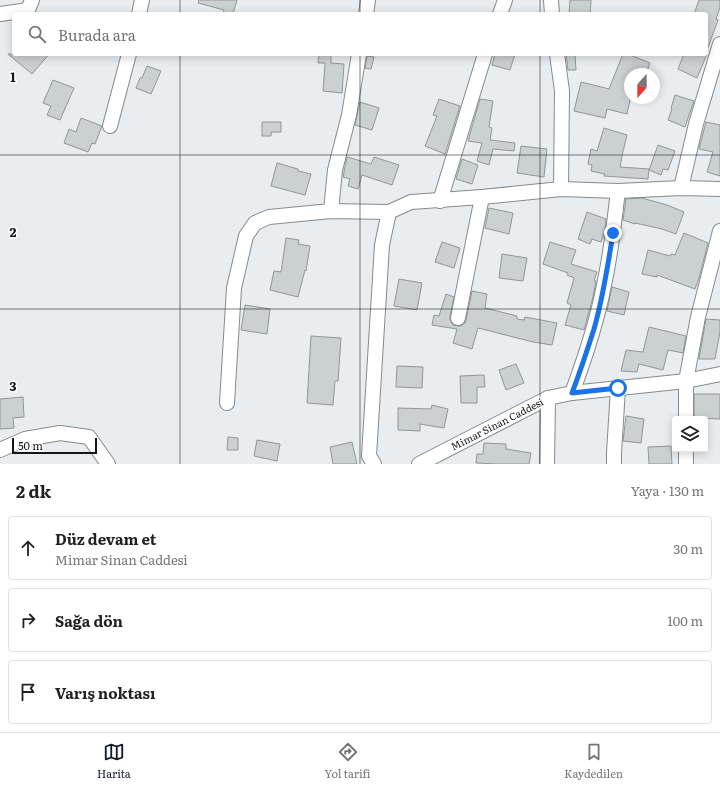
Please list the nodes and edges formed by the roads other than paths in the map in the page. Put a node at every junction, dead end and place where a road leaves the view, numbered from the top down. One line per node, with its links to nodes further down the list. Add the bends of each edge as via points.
1 (32, 0): 7 (street, via 28,10)
2 (142, 0): 8 (street)
3 (368, 0): 9 (street)
4 (505, 0): 10 (street)
5 (551, 0): 11 (street)
6 (12, 12): 12 (street)
7 (14, 12)
8 (139, 12)
9 (366, 12)
10 (501, 12)
11 (552, 12)
12 (0, 14)
13 (720, 44): 19 (street, via 696,124)
14 (128, 56): 18 (street)
15 (359, 56): 25 (street, via 349,115 335,170)
16 (484, 56): 24 (street)
17 (557, 56): 20 (street, via 562,91)
18 (110, 126)
19 (681, 188): 21 (street); 22 (street)
20 (561, 189): 22 (street); 23 (street)
21 (720, 189)
22 (618, 191): 32 (street, via 604,285 594,328)
23 (482, 197): 24 (street); 28 (street)
24 (440, 201): 26 (street, via 411,202)
25 (331, 211): 26 (street); 34 (street, via 269,217 255,223 246,236 234,288)
26 (389, 212): 39 (street, via 381,261 370,456)
27 (720, 231): 30 (street, via 698,317)
28 (458, 318)
29 (720, 374): 30 (street, Mimar Sinan Caddesi)
30 (686, 382): 31 (street, Mimar Sinan Caddesi); 35 (street)
31 (618, 388): 32 (street, Mimar Sinan Caddesi); 42 (street)
32 (572, 393): 33 (street, Mimar Sinan Caddesi)
33 (548, 398): 40 (street, Mimar Sinan Caddesi); 41 (street)
34 (227, 403)
35 (686, 416)
36 (0, 450): 38 (street, via 24,439 60,433 89,437)
37 (686, 452): 43 (street)
38 (108, 464)
39 (374, 464)
40 (419, 464)
41 (547, 464)
42 (614, 464)
43 (686, 464)

